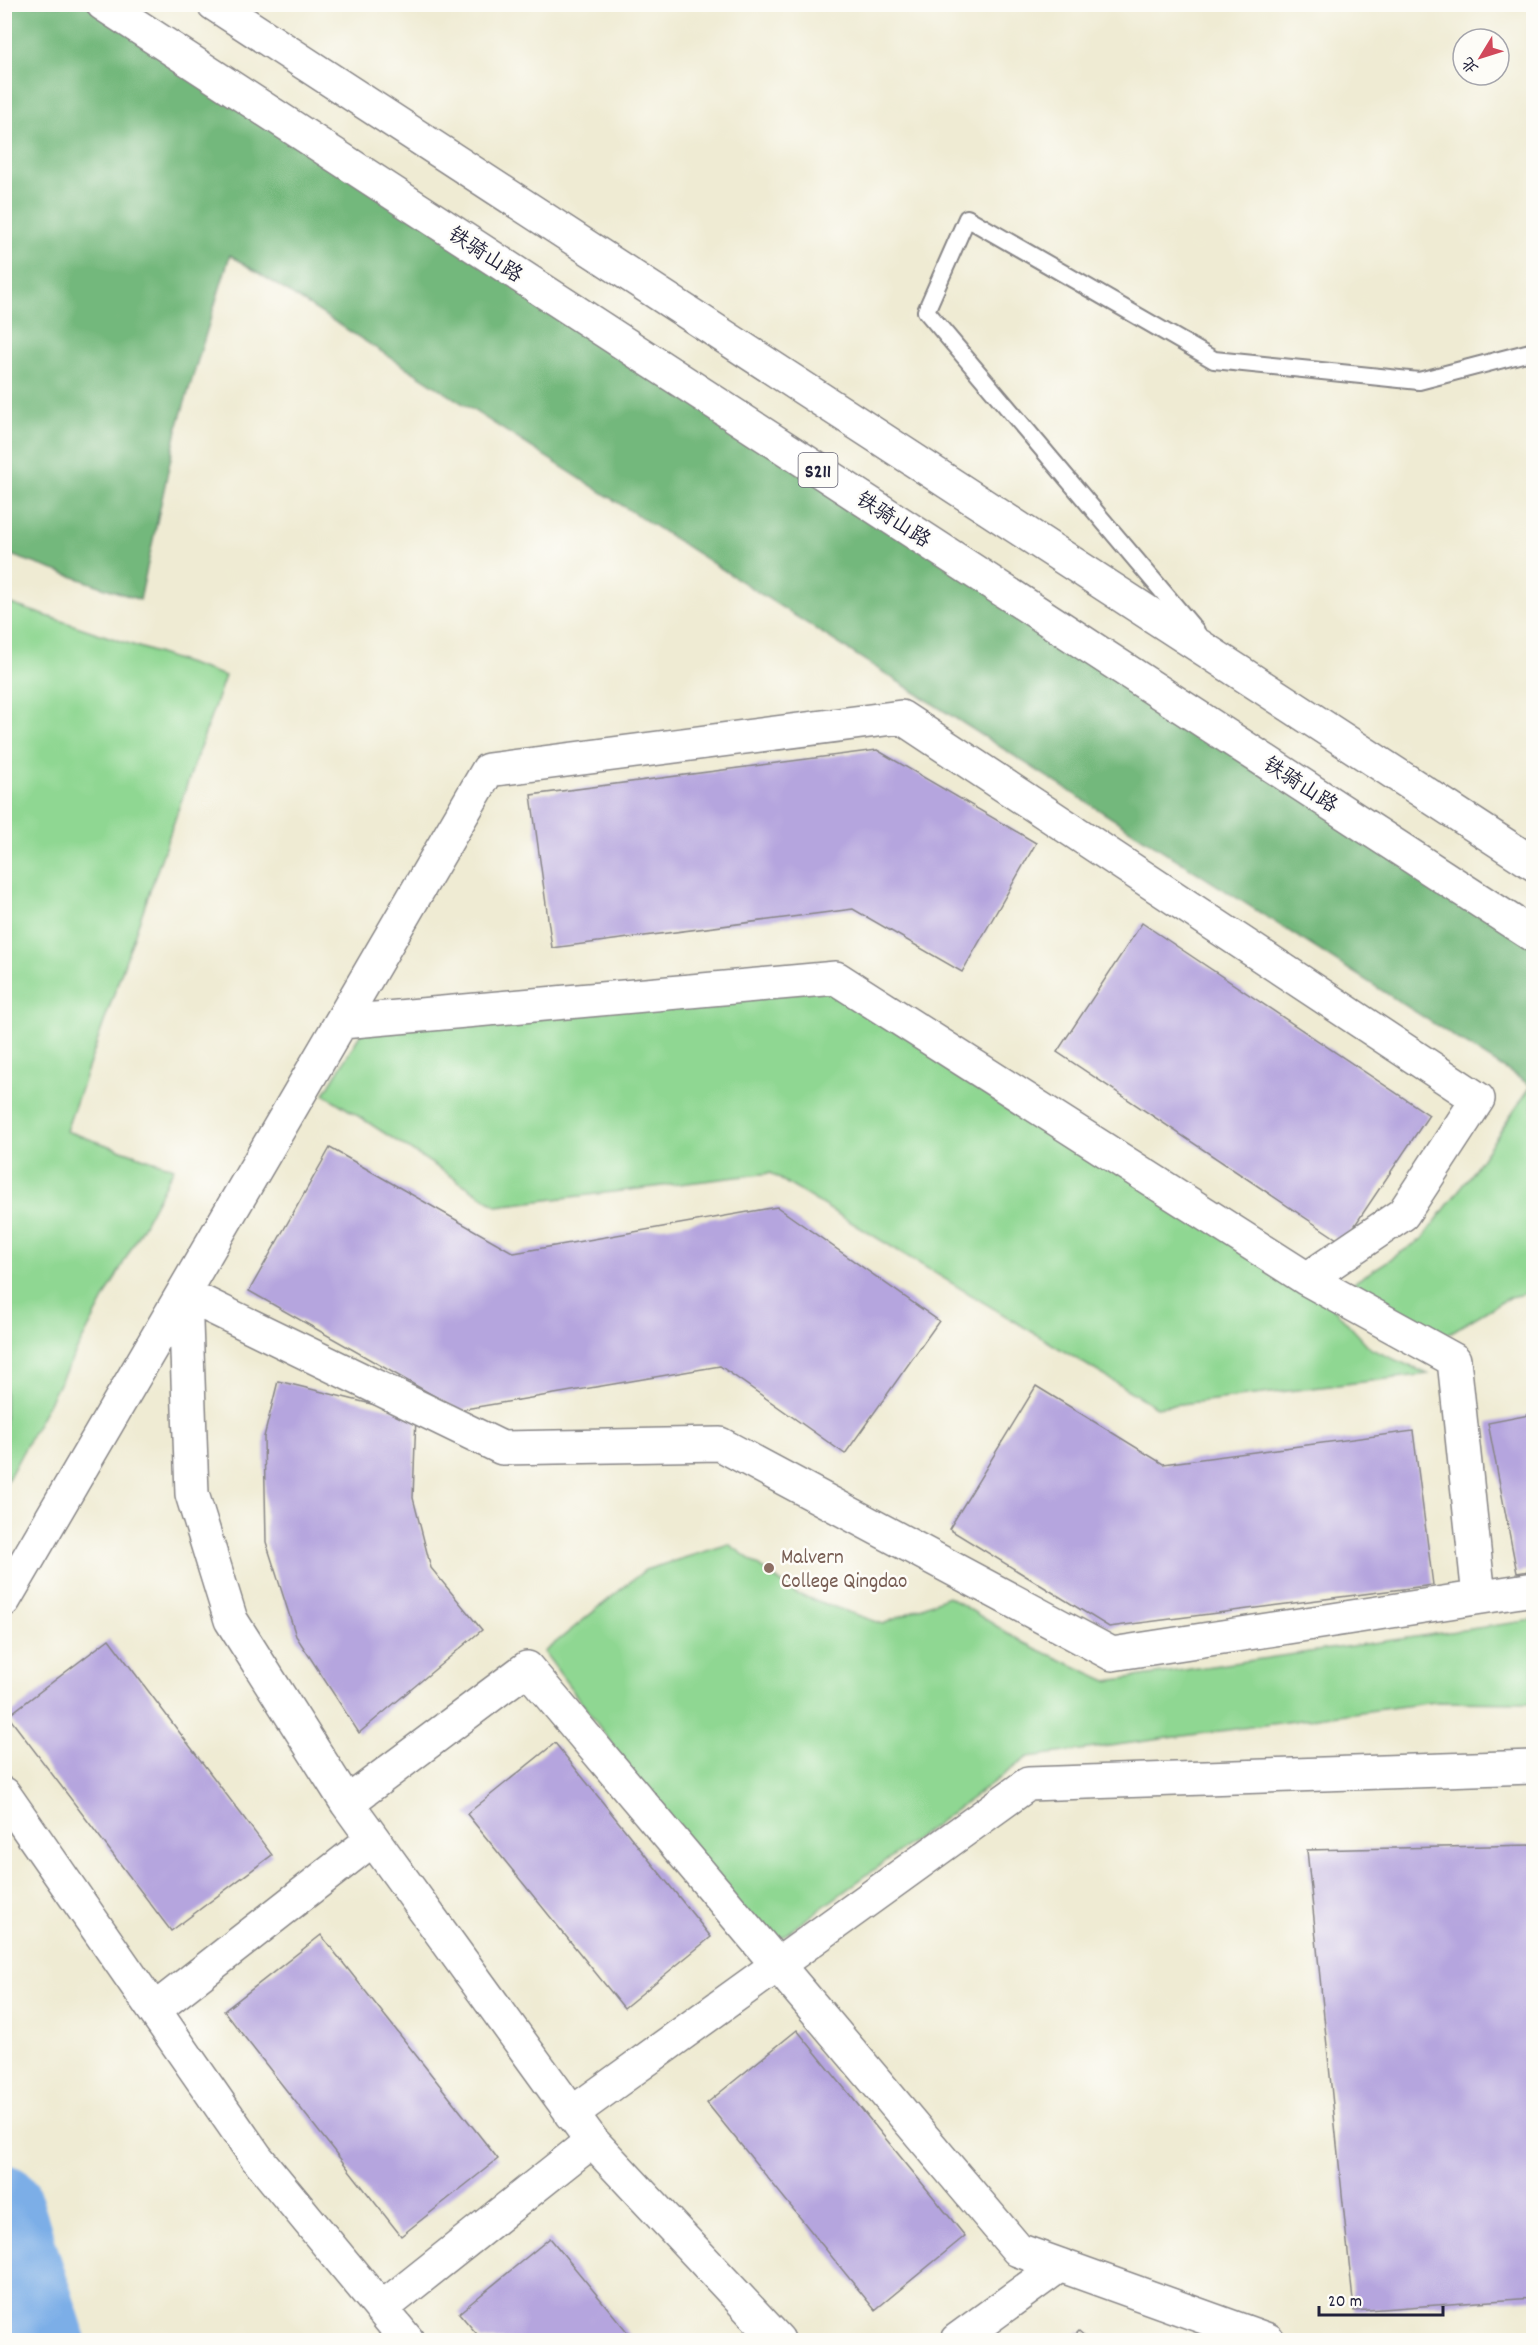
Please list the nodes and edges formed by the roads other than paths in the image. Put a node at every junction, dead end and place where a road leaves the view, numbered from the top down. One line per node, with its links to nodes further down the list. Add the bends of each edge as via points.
1 (103, 4): 6 (street, 铁骑山路 / S211)
2 (214, 4): 4 (street)
3 (1533, 351): 4 (lane, via 1419,381 1214,360 967,218 926,311)
4 (1220, 660): 5 (street)
5 (1533, 864)
6 (1533, 936)
7 (342, 1022): 8 (street, via 836,978); 8 (street, via 488,770 901,717 1478,1099 1402,1214); 9 (street)
8 (1307, 1279): 11 (street, via 1454,1360)
9 (185, 1294): 11 (street, via 502,1449 720,1444 1112,1654); 12 (street); 15 (street, via 192,1494 231,1620)
10 (1533, 1589): 11 (street)
11 (1479, 1597)
12 (4, 1600)
13 (1533, 1767): 17 (street, via 1028,1784)
14 (4, 1794): 18 (street)
15 (347, 1803): 16 (street); 17 (street, via 527,1668)
16 (373, 1839): 18 (street); 19 (street)
17 (778, 1965): 19 (street); 21 (street, via 1018,2250)
18 (154, 2010): 22 (street, via 256,2157)
19 (571, 2114): 20 (street)
20 (592, 2141): 22 (street); 24 (street)
21 (1059, 2265): 25 (street); 26 (street)
22 (381, 2309): 23 (street)
23 (407, 2340)
24 (778, 2340)
25 (957, 2340)
26 (1268, 2340)

